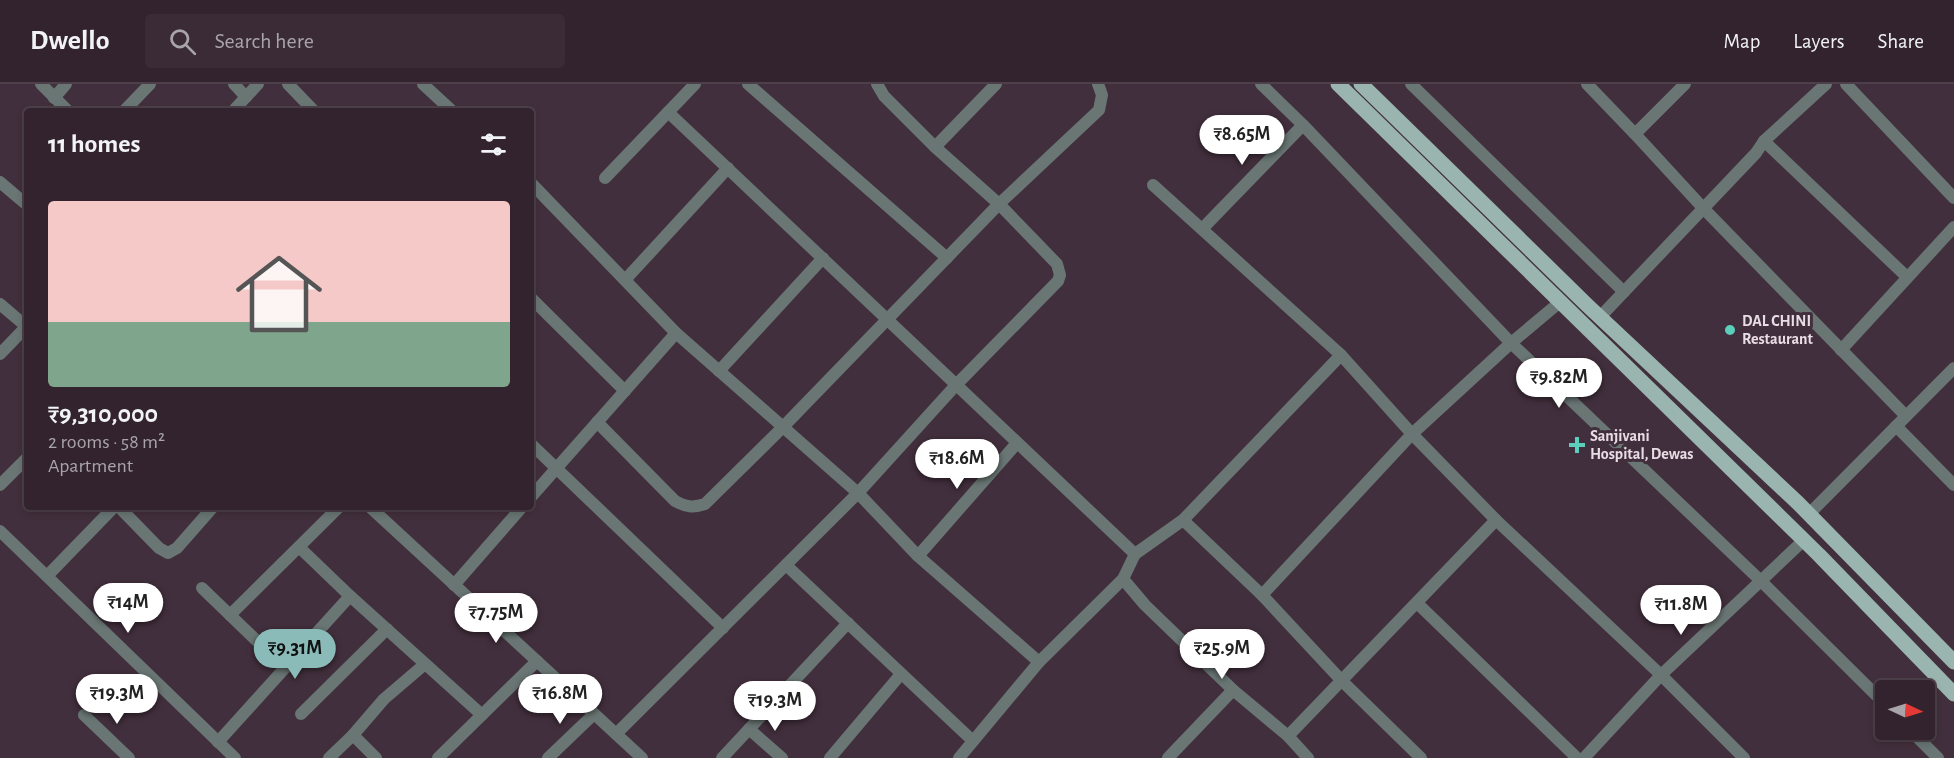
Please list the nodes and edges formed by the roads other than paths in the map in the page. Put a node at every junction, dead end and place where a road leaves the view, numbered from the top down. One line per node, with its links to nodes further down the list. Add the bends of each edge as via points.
1 (40, 84): 22 (street)
2 (66, 84): 22 (street)
3 (150, 84): 24 (street)
4 (234, 84): 21 (street)
5 (258, 84): 21 (street)
6 (288, 84): 26 (street)
7 (423, 84): 27 (street)
8 (695, 84): 28 (street)
9 (748, 84): 45 (street)
10 (877, 84): 32 (street)
11 (996, 84): 32 (street)
12 (1098, 84): 40 (street, via 1102,94 1099,110)
13 (1261, 84): 29 (street)
14 (1338, 84): 50 (main road)
15 (1361, 84): 52 (main road)
16 (1411, 84): 48 (street)
17 (1587, 84): 30 (street)
18 (1685, 84): 30 (street)
19 (1826, 84): 31 (street)
20 (1846, 84): 38 (street)
21 (246, 97): 25 (street)
22 (54, 98): 23 (street)
23 (65, 108)
24 (127, 108)
25 (236, 108)
26 (311, 108)
27 (449, 108)
28 (668, 112): 33 (street); 34 (street)
29 (1303, 125): 43 (street); 57 (street)
30 (1635, 134): 41 (street)
31 (1764, 141): 41 (street); 46 (street)
32 (934, 147): 40 (street)
33 (728, 168): 44 (street); 47 (street)
34 (605, 178)
35 (0, 182): 39 (street)
36 (1153, 185): 43 (street)
37 (534, 186): 47 (street)
38 (1954, 198)
39 (24, 202)
40 (999, 204): 45 (street); 63 (street, via 1057,264 1060,275)
41 (1704, 209): 48 (street); 58 (street)
42 (1954, 227): 46 (street)
43 (1202, 229): 60 (street)
44 (823, 258): 53 (street); 62 (street)
45 (947, 258): 53 (street)
46 (1907, 277): 58 (street)
47 (625, 280): 56 (street)
48 (1624, 292): 52 (street)
49 (534, 301): 64 (street)
50 (1560, 302): 57 (street); 88 (main road)
51 (0, 304): 54 (street)
52 (1600, 317): 84 (main road)
53 (887, 319): 63 (street); 68 (street)
54 (24, 324)
55 (24, 329): 59 (street)
56 (676, 333): 62 (street); 64 (street)
57 (1511, 343): 69 (street); 95 (street)
58 (1841, 350): 65 (street)
59 (0, 354)
60 (1341, 355): 69 (street); 85 (street)
61 (1954, 368): 65 (street)
62 (719, 371): 68 (street)
63 (956, 385): 70 (street); 76 (street)
64 (625, 391): 66 (street)
65 (1906, 416): 67 (street)
66 (597, 422): 68 (street, via 675,501 696,507 705,504); 73 (street)
67 (1896, 426): 75 (street); 84 (street)
68 (783, 427): 76 (street)
69 (1412, 434): 86 (street); 98 (street)
70 (1017, 443): 90 (street); 91 (street)
71 (534, 447): 73 (street)
72 (24, 461): 74 (street)
73 (556, 468): 77 (street); 103 (street)
74 (0, 485)
75 (1954, 485)
76 (858, 493): 91 (street); 92 (street)
77 (534, 494)
78 (111, 510): 93 (street)
79 (122, 510): 80 (street, via 168,553)
80 (210, 510)
81 (336, 510): 89 (street)
82 (373, 510): 96 (street)
83 (519, 510): 96 (street)
84 (1809, 514): 107 (main road)
85 (1183, 520): 90 (street); 98 (street)
86 (1496, 520): 100 (street); 111 (street)
87 (0, 531): 93 (street)
88 (1804, 540): 95 (street); 115 (main road)
89 (299, 547): 99 (street); 101 (street)
90 (1135, 554): 94 (street)
91 (918, 556): 106 (street)
92 (786, 565): 102 (street); 103 (street)
93 (47, 576): 126 (street)
94 (1123, 579): 106 (street); 113 (street)
95 (1761, 581): 111 (street); 114 (street)
96 (454, 585): 105 (street)
97 (202, 588): 101 (street)
98 (1262, 595): 112 (street)
99 (350, 596): 104 (street); 109 (street)
100 (1417, 603): 112 (street); 141 (street)
101 (230, 615): 109 (street)
102 (848, 623): 110 (street); 120 (street)
103 (723, 628): 121 (street)
104 (387, 629): 108 (street); 116 (street)
105 (537, 661): 117 (street); 119 (street)
106 (1039, 662): 125 (street)
107 (1954, 662)
108 (425, 664): 119 (street); 122 (street, via 384,699)
109 (285, 668): 126 (street)
110 (901, 674): 125 (street); 136 (street)
111 (1661, 675): 142 (street); 143 (street)
112 (1342, 681): 123 (street); 140 (street)
113 (1233, 690): 123 (street); 138 (street)
114 (1875, 694)
115 (1954, 694)
116 (301, 714)
117 (594, 714): 121 (street); 132 (street)
118 (84, 715): 127 (street)
119 (482, 715): 131 (street)
120 (749, 729): 134 (street); 135 (street)
121 (616, 734): 133 (street)
122 (353, 735): 129 (street); 130 (street)
123 (1288, 736): 139 (street)
124 (1920, 740): 144 (street)
125 (973, 741): 137 (street)
126 (218, 742): 128 (street)
127 (129, 758)
128 (235, 758)
129 (329, 758)
130 (376, 758)
131 (438, 758)
132 (548, 758)
133 (642, 758)
134 (722, 758)
135 (782, 758)
136 (830, 758)
137 (959, 758)
138 (1168, 758)
139 (1308, 758)
140 (1421, 758)
141 (1577, 758)
142 (1584, 758)
143 (1744, 758)
144 (1938, 758)

